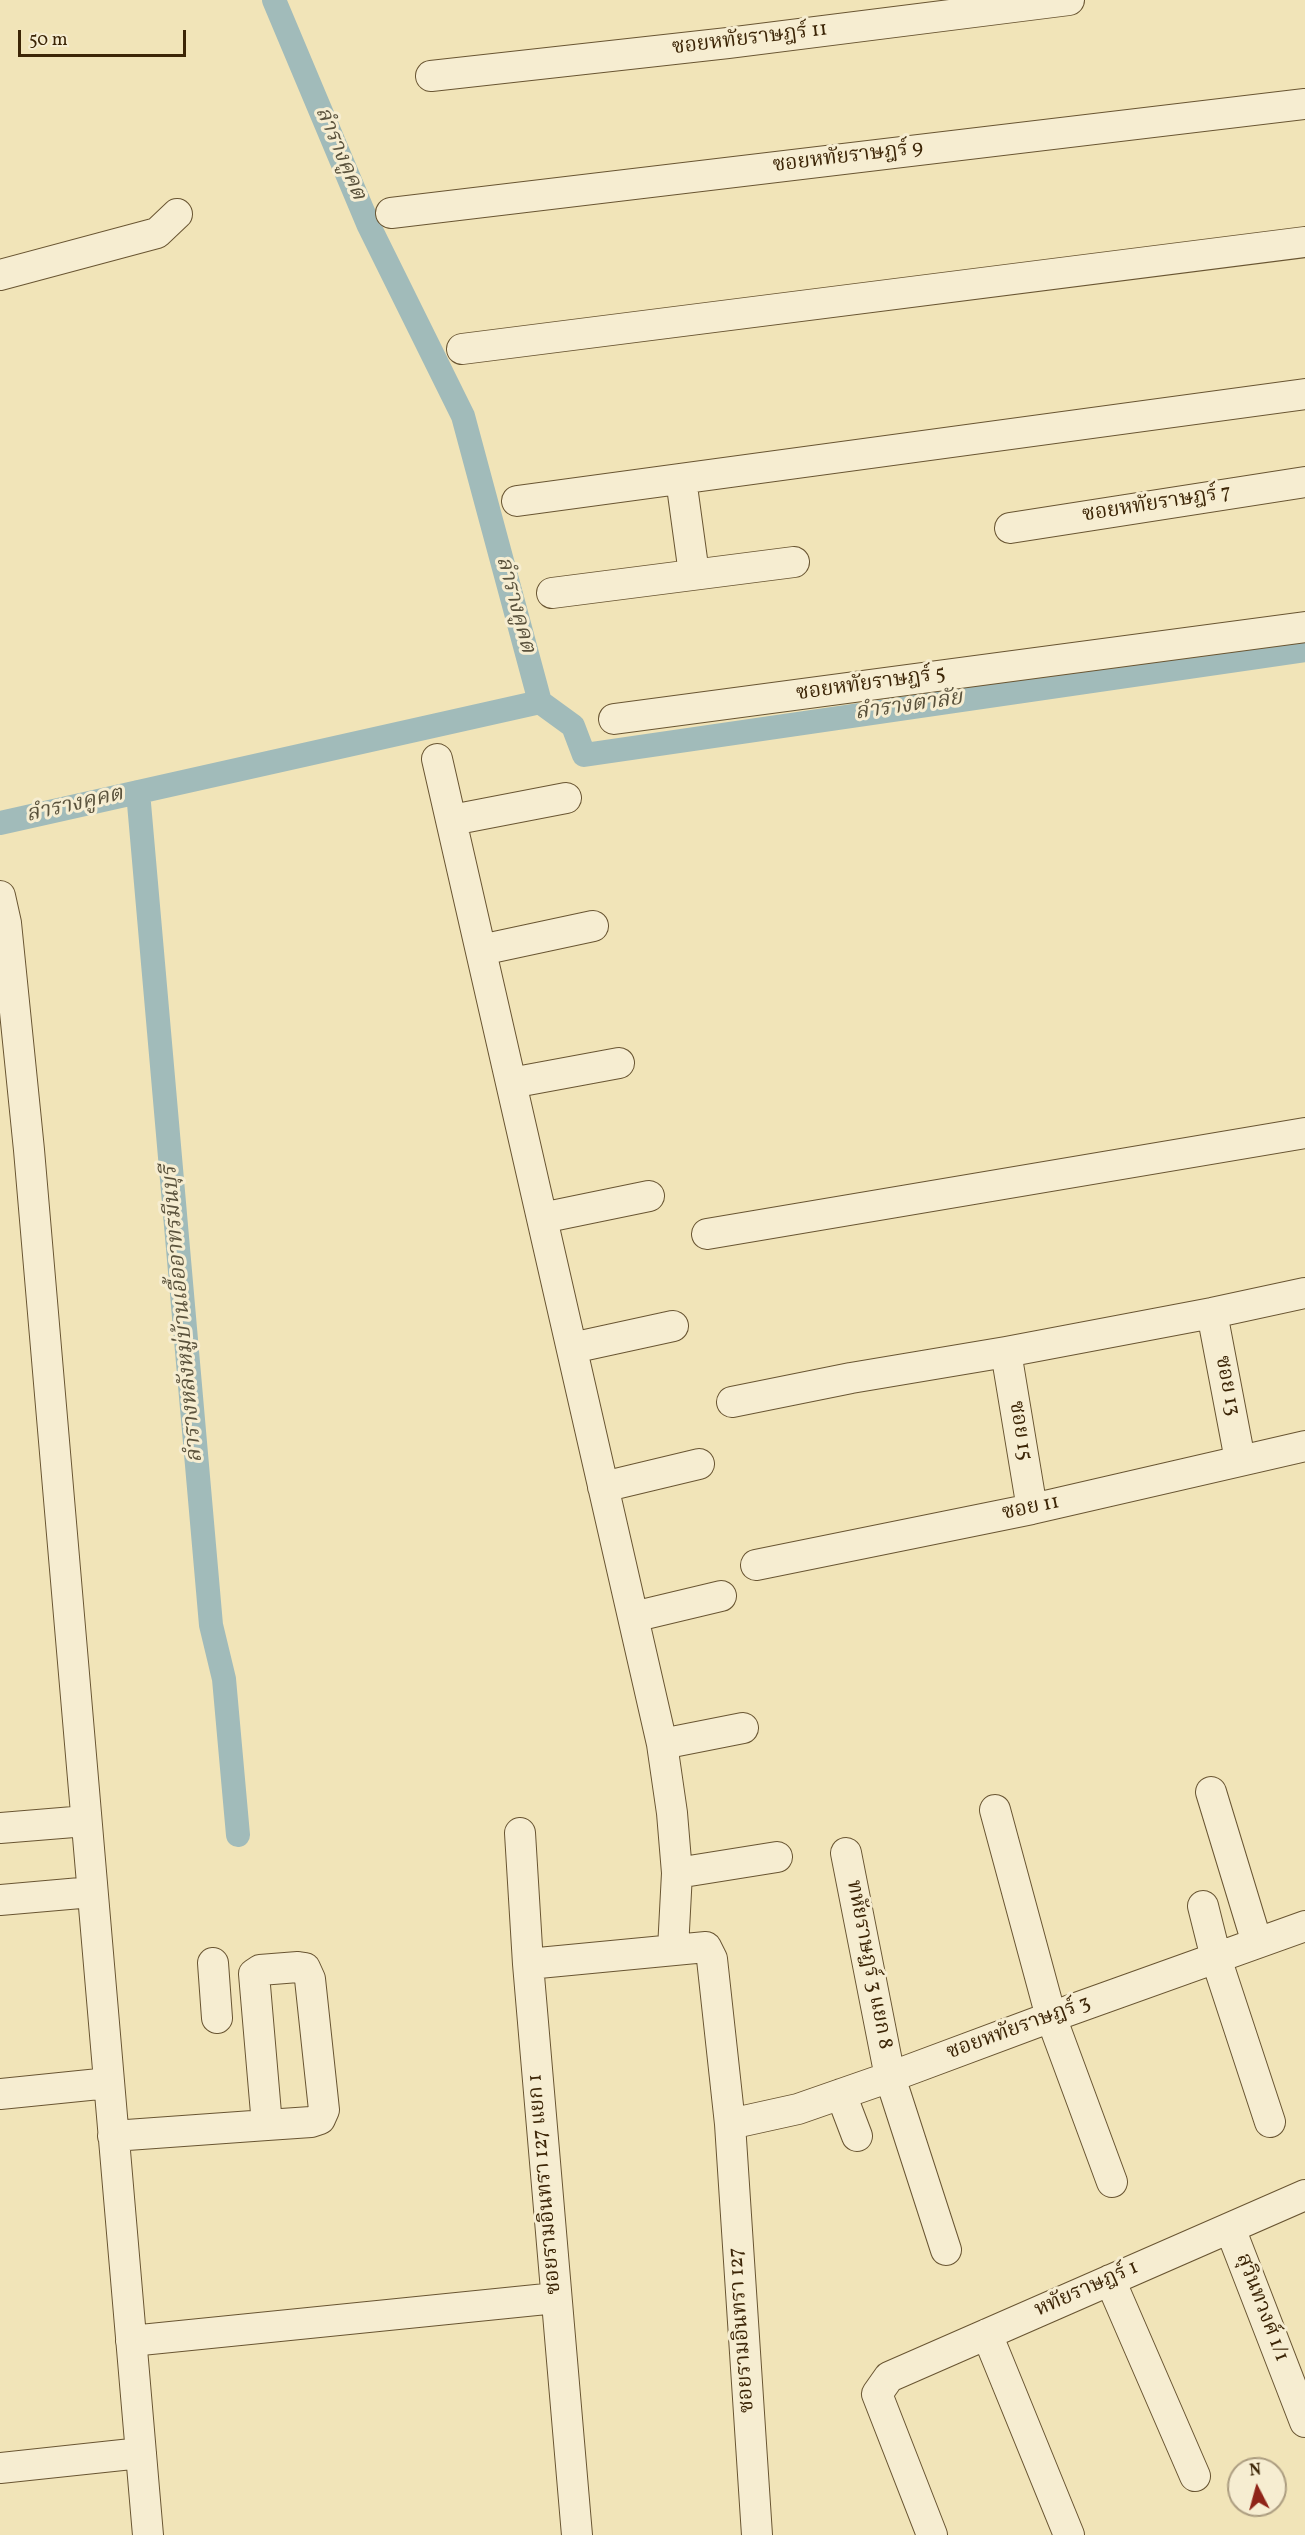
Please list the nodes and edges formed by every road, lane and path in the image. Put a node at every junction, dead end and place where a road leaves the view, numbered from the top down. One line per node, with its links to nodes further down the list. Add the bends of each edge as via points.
1 (1069, 0): 2 (street, ซอยหทัยราษฎร์ 11)
2 (431, 76)
3 (1305, 104): 4 (street, ซอยหทัยราษฎร์ 9)
4 (391, 213)
5 (177, 214): 7 (street, via 157,233)
6 (1305, 242): 8 (street)
7 (0, 275)
8 (462, 349)
9 (1305, 394): 10 (street)
10 (681, 479): 12 (street); 15 (street)
11 (1305, 482): 13 (street, ซอยหทัยราษฎร์ 7)
12 (517, 501)
13 (1010, 528)
14 (794, 562): 15 (street)
15 (694, 574): 16 (street)
16 (552, 593)
17 (1305, 627): 18 (street, ซอยหทัยราษฎร์ 5)
18 (615, 719)
19 (437, 759): 21 (street)
20 (566, 798): 21 (street)
21 (452, 820): 24 (street)
22 (0, 896): 49 (street, via 29,1150)
23 (593, 926): 24 (street)
24 (481, 950): 26 (street)
25 (620, 1063): 26 (street)
26 (511, 1083): 29 (street)
27 (1305, 1133): 30 (street)
28 (649, 1196): 29 (street)
29 (542, 1218): 34 (street)
30 (707, 1234)
31 (1305, 1293): 32 (street)
32 (1212, 1313): 35 (street); 38 (street, ซอย 13)
33 (673, 1326): 34 (street)
34 (572, 1348): 40 (street)
35 (1006, 1353): 36 (street); 41 (street, ซอย 15)
36 (732, 1402)
37 (1305, 1446): 38 (street, ซอย 11)
38 (1240, 1460): 41 (street, ซอย 11)
39 (699, 1464): 40 (street)
40 (603, 1487): 44 (street)
41 (1032, 1509): 42 (street, ซอย 11)
42 (756, 1565)
43 (721, 1596): 44 (street)
44 (633, 1617): 46 (street)
45 (743, 1728): 46 (street)
46 (662, 1744): 54 (street)
47 (1211, 1792): 59 (street)
48 (996, 1810): 64 (street)
49 (86, 1821): 50 (street); 55 (street)
50 (0, 1828)
51 (520, 1833): 62 (street, ซอยรามอินทรา 127 แยก 1)
52 (846, 1853): 66 (street, ทหัยราษฎร์ 3 แยก 8)
53 (777, 1857): 54 (street)
54 (677, 1873): 60 (street)
55 (92, 1892): 56 (street); 67 (street)
56 (0, 1900)
57 (1203, 1906): 61 (street)
58 (1305, 1926): 59 (street, ซอยหทัยราษฎร์ 3)
59 (1257, 1943): 61 (street, ซอยหทัยราษฎร์ 3)
60 (673, 1949): 62 (street); 71 (street, ซอยรามอินทรา 127, via 706,1947 712,1959)
61 (1216, 1958): 64 (street, ซอยหทัยราษฎร์ 3); 70 (street)
62 (528, 1964): 80 (street, ซอยรามอินทรา 127 แยก 1)
63 (253, 1980): 65 (street, via 214,1973); 72 (street); 72 (street, via 260,1970 298,1967 308,1972 324,2110 320,2120)
64 (1051, 2017): 66 (street, ซอยหทัยราษฎร์ 3); 75 (street)
65 (217, 2018)
66 (890, 2078): 69 (street, ซอยหทัยราษฎร์ 3); 78 (street, ทหัยราษฎร์ 3 แยก 8)
67 (109, 2083): 68 (street); 73 (street)
68 (0, 2094)
69 (841, 2094): 71 (street, ซอยหทัยราษฎร์ 3, via 798,2109); 74 (street)
70 (1270, 2122)
71 (730, 2124): 89 (street, ซอยรามอินทรา 127)
72 (267, 2125): 73 (street)
73 (113, 2136): 82 (street)
74 (857, 2136)
75 (1112, 2182)
76 (1305, 2194): 77 (street, หทัยราษฎร์ 1)
77 (1230, 2228): 79 (street, หทัยราษฎร์ 1); 83 (street, สุวินทวงศ์ 1/1)
78 (946, 2250)
79 (1110, 2280): 81 (street, หทัยราษฎร์ 1); 86 (street)
80 (556, 2298): 82 (street); 88 (street, ซอยรามอินทรา 127 แยก 1)
81 (987, 2334): 90 (street, หทัยราษฎร์ 1, via 889,2377 877,2394); 91 (street)
82 (131, 2341): 84 (street)
83 (1305, 2422)
84 (141, 2454): 85 (street); 87 (street)
85 (0, 2468)
86 (1195, 2476)
87 (148, 2535)
88 (577, 2535)
89 (757, 2535)
90 (932, 2535)
91 (1069, 2535)

